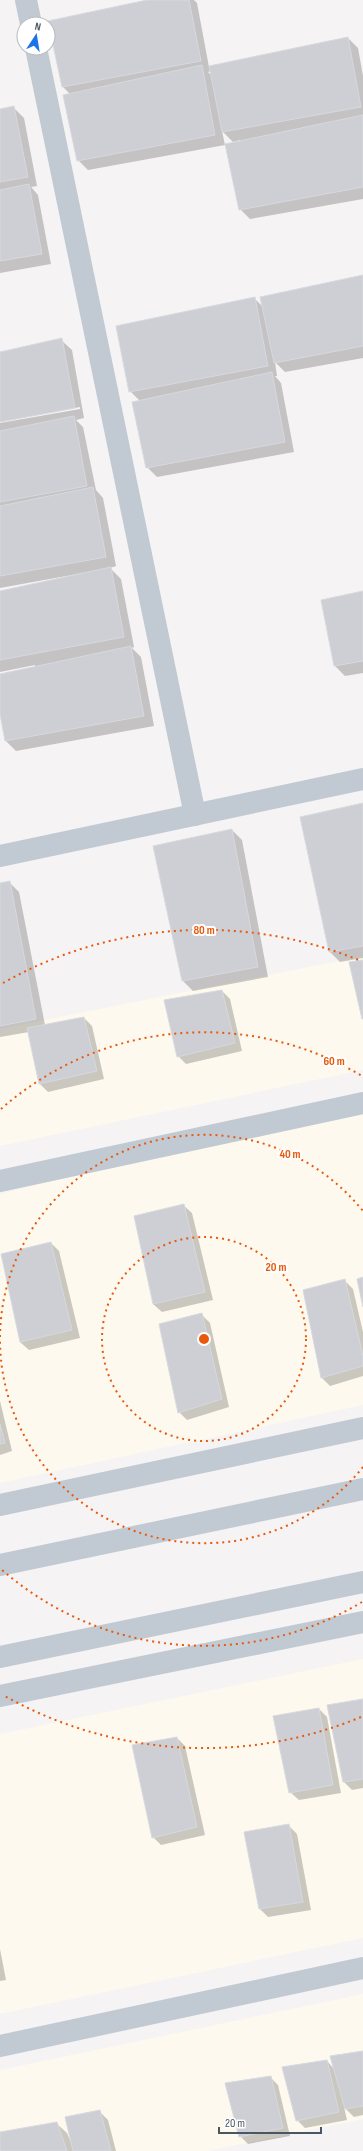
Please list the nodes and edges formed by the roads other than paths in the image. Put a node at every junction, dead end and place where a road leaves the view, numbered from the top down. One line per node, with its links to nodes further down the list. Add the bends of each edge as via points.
1 (26, 0): 2 (street)
2 (29, 16)
3 (38, 56): 5 (street)
4 (363, 779): 5 (street)
5 (195, 815): 6 (street)
6 (0, 856)
7 (363, 1102): 8 (street)
8 (0, 1181)
9 (363, 1428): 11 (street)
10 (363, 1489): 12 (street)
11 (0, 1505)
12 (0, 1564)
13 (363, 1582): 15 (street)
14 (363, 1622): 16 (street)
15 (0, 1658)
16 (0, 1696)
17 (363, 1968): 18 (street)
18 (0, 2046)

